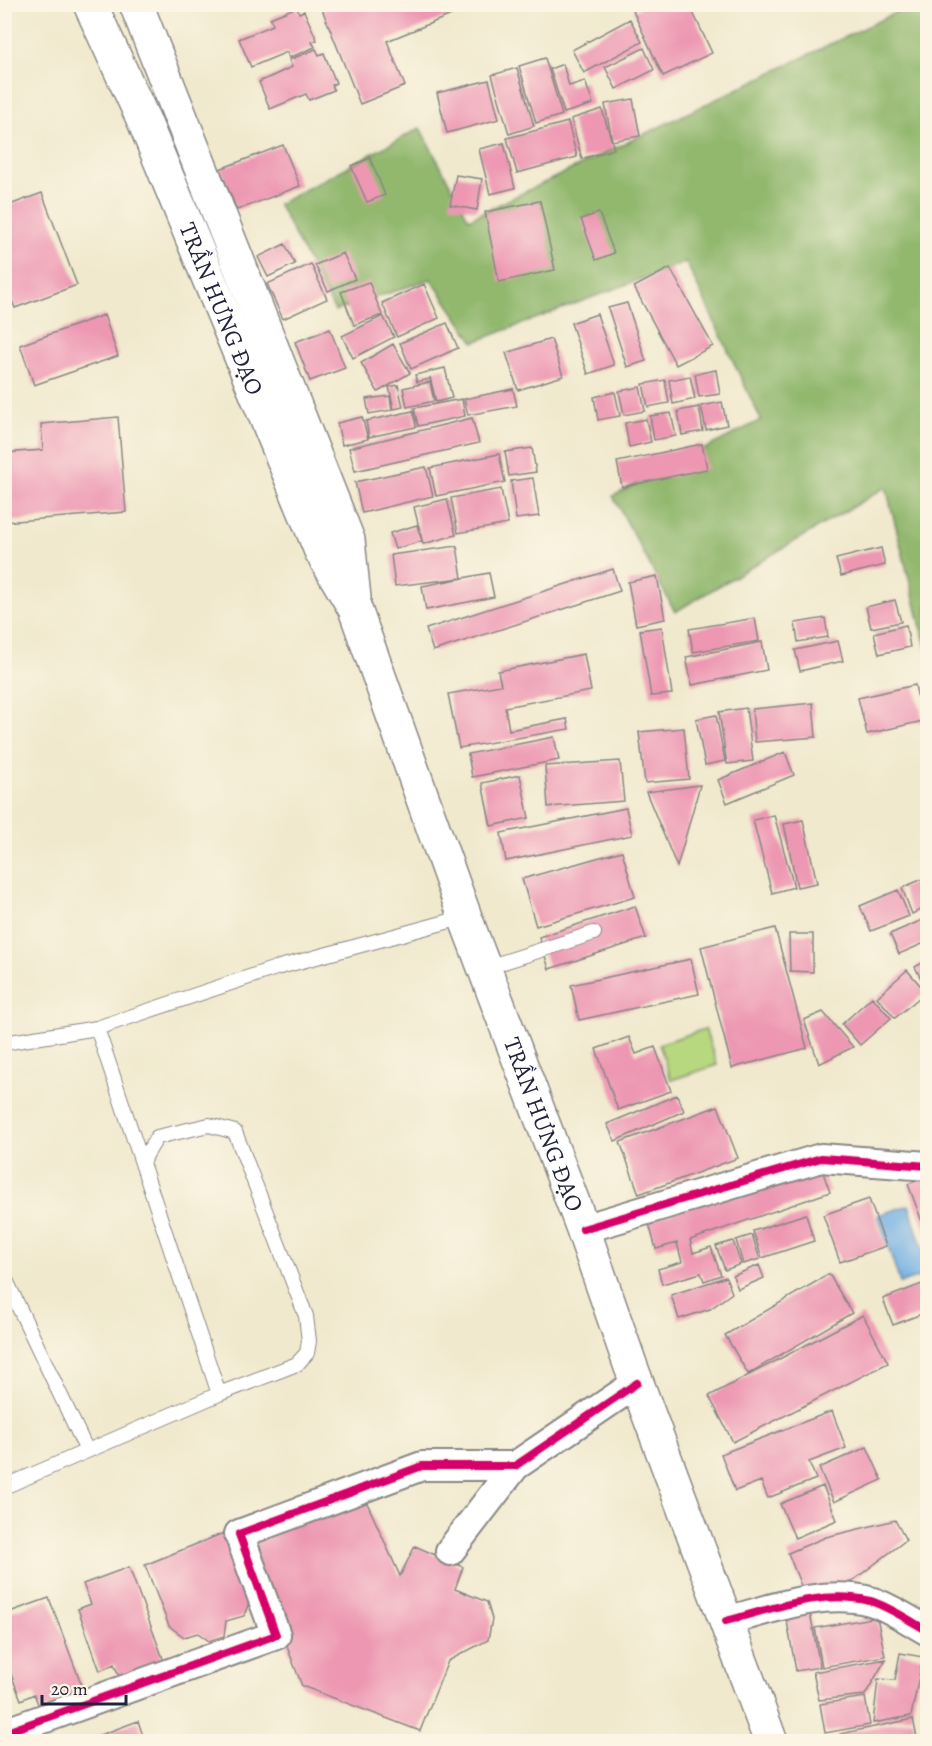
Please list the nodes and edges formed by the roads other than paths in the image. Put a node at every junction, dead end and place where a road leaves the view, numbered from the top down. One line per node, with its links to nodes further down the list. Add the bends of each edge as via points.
1 (90, 4): 4 (main road, TRẦN HƯNG ĐẠO)
2 (136, 4): 3 (main road, TRẦN HƯNG ĐẠO)
3 (178, 108): 4 (main road); 5 (main road, TRẦN HƯNG ĐẠO, via 348,540)
4 (144, 121): 5 (main road, TRẦN HƯNG ĐẠO, via 321,551)
5 (356, 609): 6 (main road, TRẦN HƯNG ĐẠO)
6 (465, 916): 8 (main road, TRẦN HƯNG ĐẠO); 9 (lane, via 276,968)
7 (594, 933): 8 (lane)
8 (485, 968): 13 (main road, TRẦN HƯNG ĐẠO)
9 (97, 1028): 10 (lane); 11 (lane)
10 (4, 1043)
11 (142, 1162): 16 (lane); 16 (lane, via 158,1137 208,1125 235,1132 306,1316 307,1353 297,1364)
12 (927, 1166): 13 (street, via 821,1158)
13 (583, 1229): 15 (main road, TRẦN HƯNG ĐẠO)
14 (4, 1276): 17 (lane)
15 (637, 1383): 18 (street); 21 (main road, TRẦN HƯNG ĐẠO)
16 (219, 1394): 17 (lane)
17 (87, 1451): 19 (lane)
18 (515, 1466): 20 (street); 23 (street, via 422,1466 239,1534 276,1635)
19 (4, 1487)
20 (450, 1551)
21 (726, 1621): 22 (street, via 793,1602 838,1597 871,1601); 24 (main road, TRẦN HƯNG ĐẠO)
22 (927, 1630)
23 (4, 1733)
24 (771, 1742)

